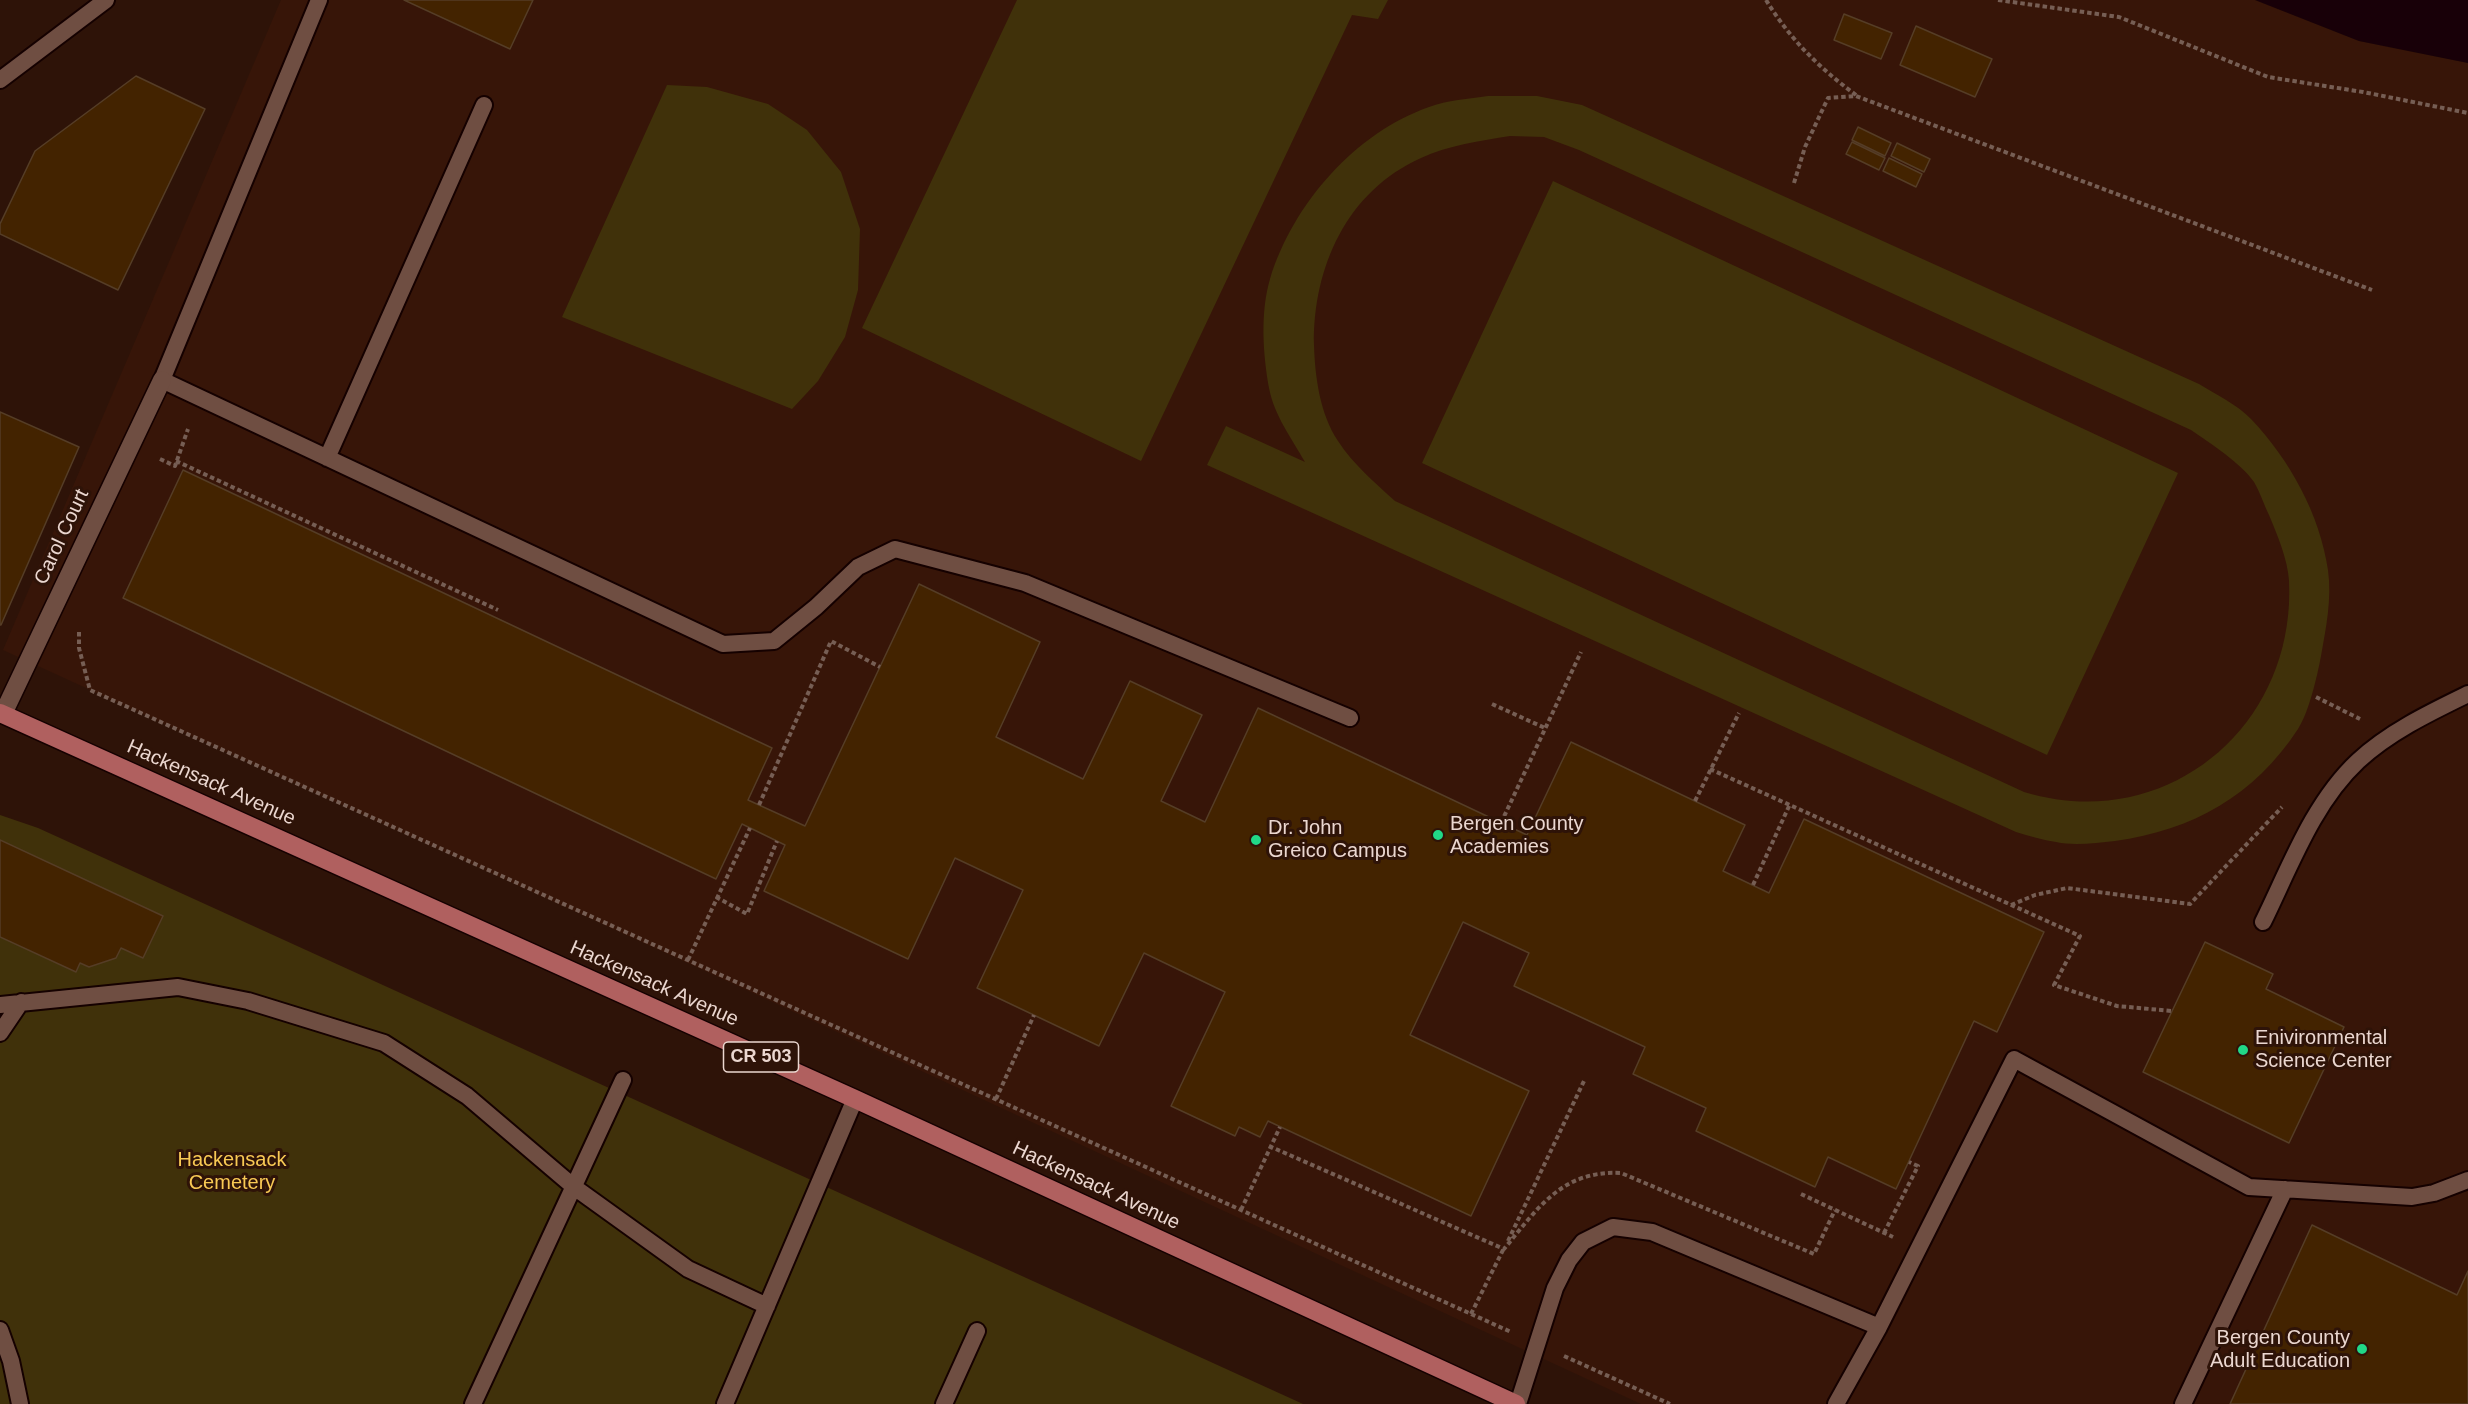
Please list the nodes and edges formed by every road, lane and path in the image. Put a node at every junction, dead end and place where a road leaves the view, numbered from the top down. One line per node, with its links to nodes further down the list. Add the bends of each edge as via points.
1 (106, 0): 5 (lane)
2 (319, 0): 11 (lane)
3 (1766, 0): 6 (path, via 1782,27 1823,71)
4 (1998, 0): 8 (path, via 2119,17 2268,77)
5 (0, 80)
6 (1856, 96): 9 (path, via 1828,98 1805,147); 10 (path)
7 (484, 105): 13 (lane)
8 (2468, 113)
9 (1794, 183)
10 (2372, 290)
11 (162, 380): 13 (lane); 24 (street, Carol Court)
12 (188, 429): 14 (path)
13 (327, 458): 25 (lane, via 723,644 774,641 858,567 895,549 1025,583)
14 (176, 461): 15 (path, via 175,466 158,458); 16 (path)
15 (153, 469)
16 (498, 610)
17 (79, 625): 40 (path, via 79,648 90,690)
18 (1581, 652): 27 (path)
19 (880, 667): 31 (path, via 831,641)
20 (2468, 694): 39 (lane, via 2399,731 2359,760 2329,794)
21 (2316, 697): 26 (path)
22 (1492, 704): 27 (path)
23 (1739, 712): 28 (path)
24 (2, 713): 48 (main road, Hackensack Avenue / CR 503)
25 (1350, 718)
26 (2368, 725)
27 (1545, 728): 33 (path)
28 (1710, 769): 29 (path); 30 (path)
29 (1695, 801)
30 (1790, 804): 36 (path); 38 (path)
31 (759, 805)
32 (2285, 805): 38 (path, via 2190,904 2067,888)
33 (1501, 823)
34 (750, 828): 37 (path)
35 (777, 841): 37 (path, via 747,914)
36 (1753, 885)
37 (716, 897): 40 (path)
38 (2011, 905): 43 (path, via 2080,936 2054,985 2117,1006)
39 (2263, 922)
40 (688, 960): 49 (path)
41 (21, 1002): 42 (lane); 45 (lane); 54 (lane, via 178,987 248,1001 384,1042 467,1096)
42 (0, 1005)
43 (2172, 1011)
44 (1034, 1015): 49 (path)
45 (0, 1033)
46 (623, 1080): 54 (lane)
47 (1584, 1081): 60 (path)
48 (855, 1099): 61 (lane); 71 (main road, Hackensack Avenue / CR 503)
49 (996, 1100): 57 (path)
50 (1280, 1127): 51 (path)
51 (1269, 1146): 57 (path); 60 (path)
52 (1909, 1162): 58 (path, via 1917,1166)
53 (2468, 1180): 55 (lane, via 2412,1197)
54 (574, 1187): 61 (lane, via 688,1269); 68 (lane)
55 (2285, 1189): 63 (lane, via 2249,1186 2014,1059); 74 (lane)
56 (1801, 1194): 58 (path)
57 (1241, 1210): 62 (path)
58 (1884, 1233): 59 (path)
59 (1895, 1238)
60 (1504, 1249): 62 (path)
61 (767, 1306): 69 (lane)
62 (1471, 1314): 66 (path)
63 (1879, 1327): 66 (lane, via 1652,1232 1613,1227 1583,1242 1569,1260 1555,1288); 73 (lane)
64 (0, 1330): 67 (lane)
65 (977, 1330): 70 (lane)
66 (1537, 1344): 71 (lane); 72 (path)
67 (20, 1404)
68 (473, 1404)
69 (725, 1404)
70 (944, 1404)
71 (1517, 1404)
72 (1670, 1404)
73 (1836, 1404)
74 (2183, 1404)

